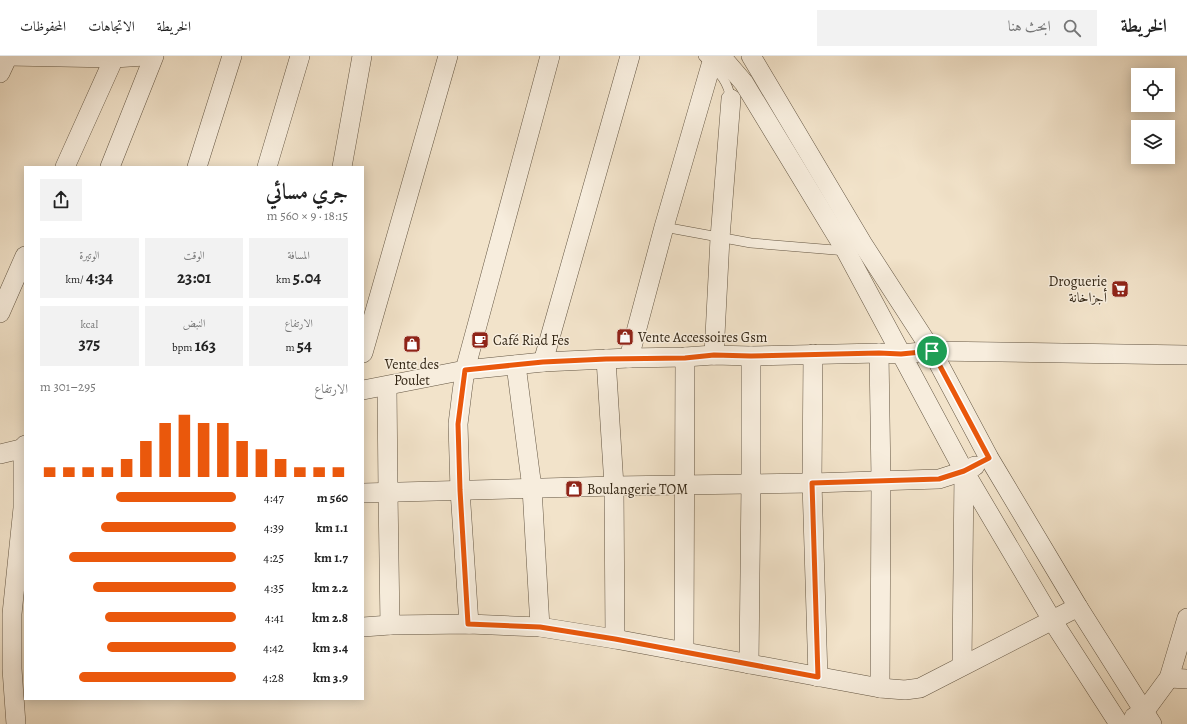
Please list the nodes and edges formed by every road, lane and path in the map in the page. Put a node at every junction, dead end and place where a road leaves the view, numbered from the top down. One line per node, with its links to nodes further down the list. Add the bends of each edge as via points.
1 (145, 56): 10 (street)
2 (154, 56): 15 (street)
3 (232, 56): 16 (street)
4 (300, 56): 17 (street)
5 (362, 56): 18 (street)
6 (448, 56): 24 (street)
7 (550, 56): 37 (street)
8 (630, 56): 35 (street)
9 (751, 56): 21 (street)
10 (114, 58): 12 (street, via 8,56); 14 (street)
11 (712, 59): 13 (lane, via 729,88); 19 (street); 21 (street, via 744,83)
12 (0, 73)
13 (731, 99): 20 (street)
14 (65, 166)
15 (110, 166)
16 (197, 166)
17 (267, 166)
18 (342, 166)
19 (664, 227): 20 (lane); 32 (street)
20 (720, 238): 21 (lane, via 751,243); 29 (street)
21 (855, 248): 25 (street); 28 (street)
22 (24, 258): 23 (street)
23 (0, 313)
24 (364, 350)
25 (932, 351): 28 (street); 30 (street); 42 (street)
26 (879, 353): 27 (street); 28 (street); 44 (street)
27 (813, 354): 31 (street); 46 (street)
28 (901, 354): 43 (street)
29 (714, 355): 31 (street); 33 (street)
30 (1187, 355)
31 (751, 356): 45 (street)
32 (629, 358): 33 (street); 34 (street)
33 (685, 358): 47 (street)
34 (606, 359): 35 (street); 48 (street)
35 (543, 362): 36 (street)
36 (516, 365): 37 (street); 49 (street)
37 (465, 370): 38 (street); 50 (street, via 458,424)
38 (387, 386): 39 (street); 51 (street)
39 (364, 390)
40 (24, 447): 41 (street); 53 (street)
41 (0, 454)
42 (989, 458): 43 (street); 54 (street)
43 (964, 471): 44 (street, via 939,479); 56 (street); 65 (street)
44 (881, 480): 46 (street); 69 (street)
45 (751, 483): 46 (street); 47 (street); 64 (street)
46 (812, 483): 67 (street)
47 (684, 484): 48 (street); 63 (street)
48 (614, 486): 49 (street); 62 (street)
49 (532, 488): 50 (street); 61 (street)
50 (460, 490): 51 (street); 58 (street)
51 (388, 492): 52 (street); 59 (street)
52 (364, 493)
53 (24, 508): 55 (street)
54 (1078, 607): 56 (street); 70 (street)
55 (12, 615): 66 (street)
56 (1052, 620): 65 (street); 72 (street)
57 (1187, 620): 68 (street)
58 (468, 624): 59 (street); 61 (street)
59 (390, 625): 60 (street)
60 (364, 627)
61 (540, 627): 62 (street)
62 (615, 639): 63 (street)
63 (684, 652): 64 (street)
64 (749, 664): 67 (street)
65 (962, 666): 69 (street, via 920,688)
66 (6, 668): 71 (street)
67 (818, 677): 69 (street)
68 (1178, 678): 70 (street)
69 (880, 688)
70 (1148, 718): 72 (street)
71 (16, 724)
72 (1120, 724)

